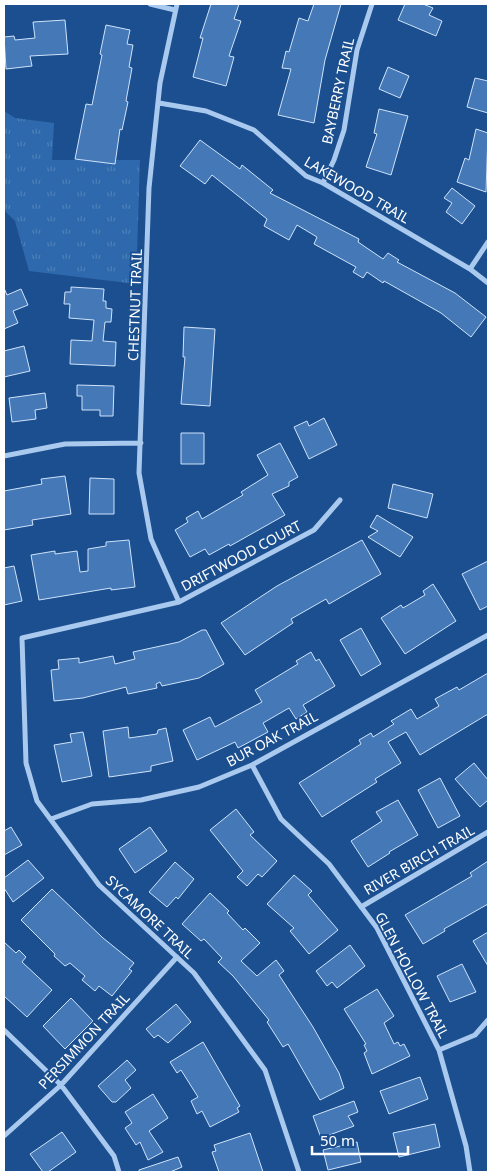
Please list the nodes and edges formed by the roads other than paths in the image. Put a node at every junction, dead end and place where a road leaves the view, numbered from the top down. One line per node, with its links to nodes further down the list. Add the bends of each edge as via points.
1 (150, 4): 3 (street)
2 (372, 4): 5 (street, BAYBERRY TRAIL, via 357,50 344,130)
3 (176, 7): 4 (street, CHESTNUT TRAIL, via 160,83)
4 (159, 103): 5 (street, LAKEWOOD TRAIL, via 206,111 254,130 306,176); 9 (street, CHESTNUT TRAIL, via 149,188)
5 (323, 183): 7 (street, LAKEWOOD TRAIL)
6 (488, 242): 7 (street)
7 (470, 269): 8 (street, LAKEWOOD TRAIL)
8 (488, 283)
9 (141, 443): 10 (street, via 64,444); 12 (street, CHESTNUT TRAIL, via 139,473 151,538)
10 (4, 456)
11 (340, 500): 12 (street, DRIFTWOOD COURT, via 314,530)
12 (179, 602): 14 (street, DRIFTWOOD COURT)
13 (488, 635): 15 (street, BUR OAK TRAIL)
14 (22, 638): 16 (street, SYCAMORE TRAIL, via 26,763 38,801)
15 (252, 765): 16 (street, BUR OAK TRAIL, via 199,788 141,800 92,804); 18 (street, GLEN HOLLOW TRAIL, via 282,819 329,864)
16 (51, 819): 19 (street, SYCAMORE TRAIL, via 99,885)
17 (488, 832): 18 (street, RIVER BIRCH TRAIL)
18 (361, 907): 22 (street, GLEN HOLLOW TRAIL, via 377,928)
19 (177, 957): 23 (street, PERSIMMON TRAIL); 26 (street, SYCAMORE TRAIL, via 194,973 265,1070)
20 (488, 1020): 22 (street, via 475,1035)
21 (4, 1030): 23 (street)
22 (440, 1050): 27 (street, GLEN HOLLOW TRAIL)
23 (61, 1085): 24 (street, PERSIMMON TRAIL); 25 (street, via 114,1156)
24 (4, 1136)
25 (119, 1172)
26 (299, 1172)
27 (470, 1172)

